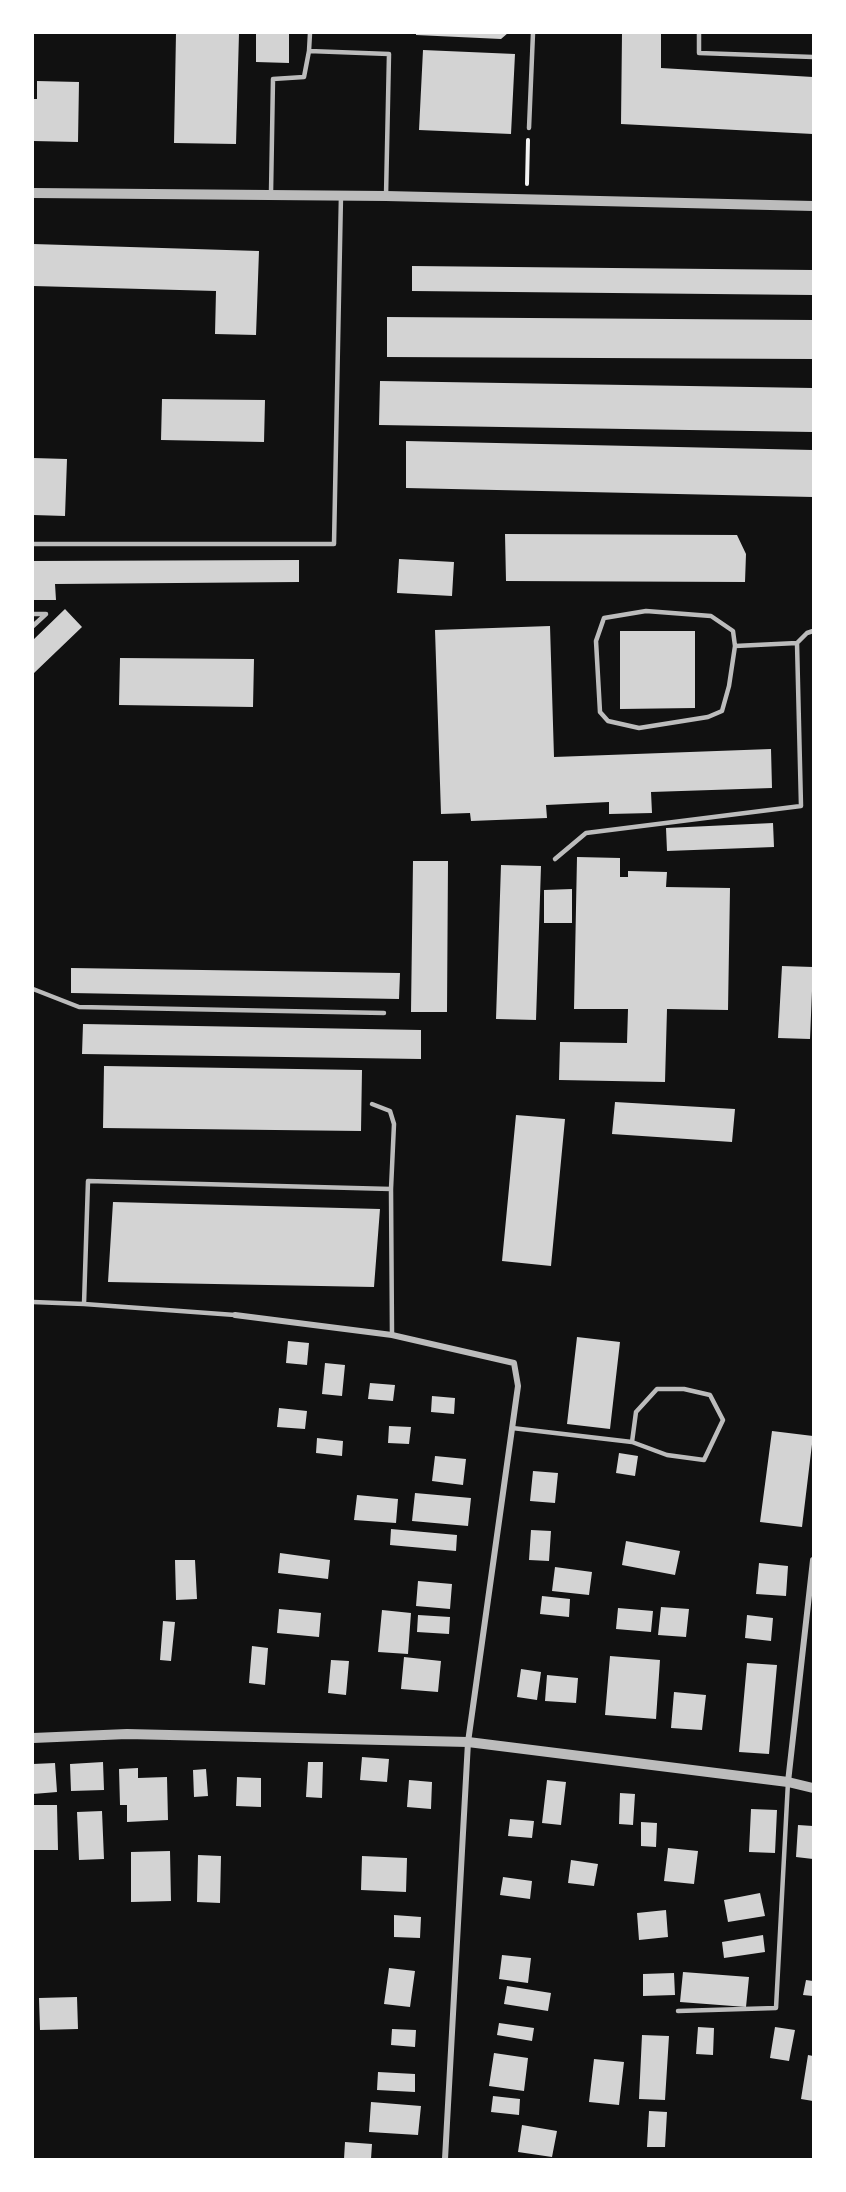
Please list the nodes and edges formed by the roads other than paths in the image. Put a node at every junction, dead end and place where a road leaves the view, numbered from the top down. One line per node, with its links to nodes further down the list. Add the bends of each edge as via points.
1 (310, 33): 4 (lane)
2 (533, 33): 6 (lane)
3 (699, 33): 5 (lane, via 699,53)
4 (309, 51): 8 (lane, via 304,77 273,79); 10 (lane, via 389,54)
5 (813, 57)
6 (529, 128)
7 (33, 193): 8 (street)
8 (271, 194): 9 (street)
9 (340, 195): 10 (street); 12 (lane, via 334,544)
10 (386, 196): 11 (street)
11 (813, 206)
12 (33, 544)
13 (33, 614): 14 (lane, via 46,614)
14 (33, 627)
15 (813, 631): 16 (lane)
16 (797, 643): 17 (lane); 18 (lane, via 801,806 586,833)
17 (735, 646): 17 (lane, via 722,711 708,717 639,728 608,721 600,712 596,641 604,618 646,611 711,616 733,631)
18 (555, 859)
19 (33, 989): 20 (lane, via 79,1007)
20 (384, 1013)
21 (372, 1104): 22 (lane, via 390,1111 394,1124)
22 (391, 1189): 24 (lane, via 88,1181); 26 (lane)
23 (33, 1302): 24 (lane)
24 (84, 1304): 25 (lane)
25 (235, 1315): 26 (street)
26 (392, 1335): 27 (street, via 514,1363 518,1386)
27 (512, 1428): 28 (lane); 31 (street)
28 (632, 1442): 28 (lane, via 667,1455 704,1460 723,1420 710,1395 684,1389 657,1389 636,1412)
29 (813, 1560): 32 (street)
30 (33, 1738): 31 (street, via 127,1734)
31 (468, 1742): 32 (street); 35 (street)
32 (788, 1782): 33 (street); 34 (lane, via 777,2008)
33 (813, 1788)
34 (678, 2011)
35 (445, 2159)

